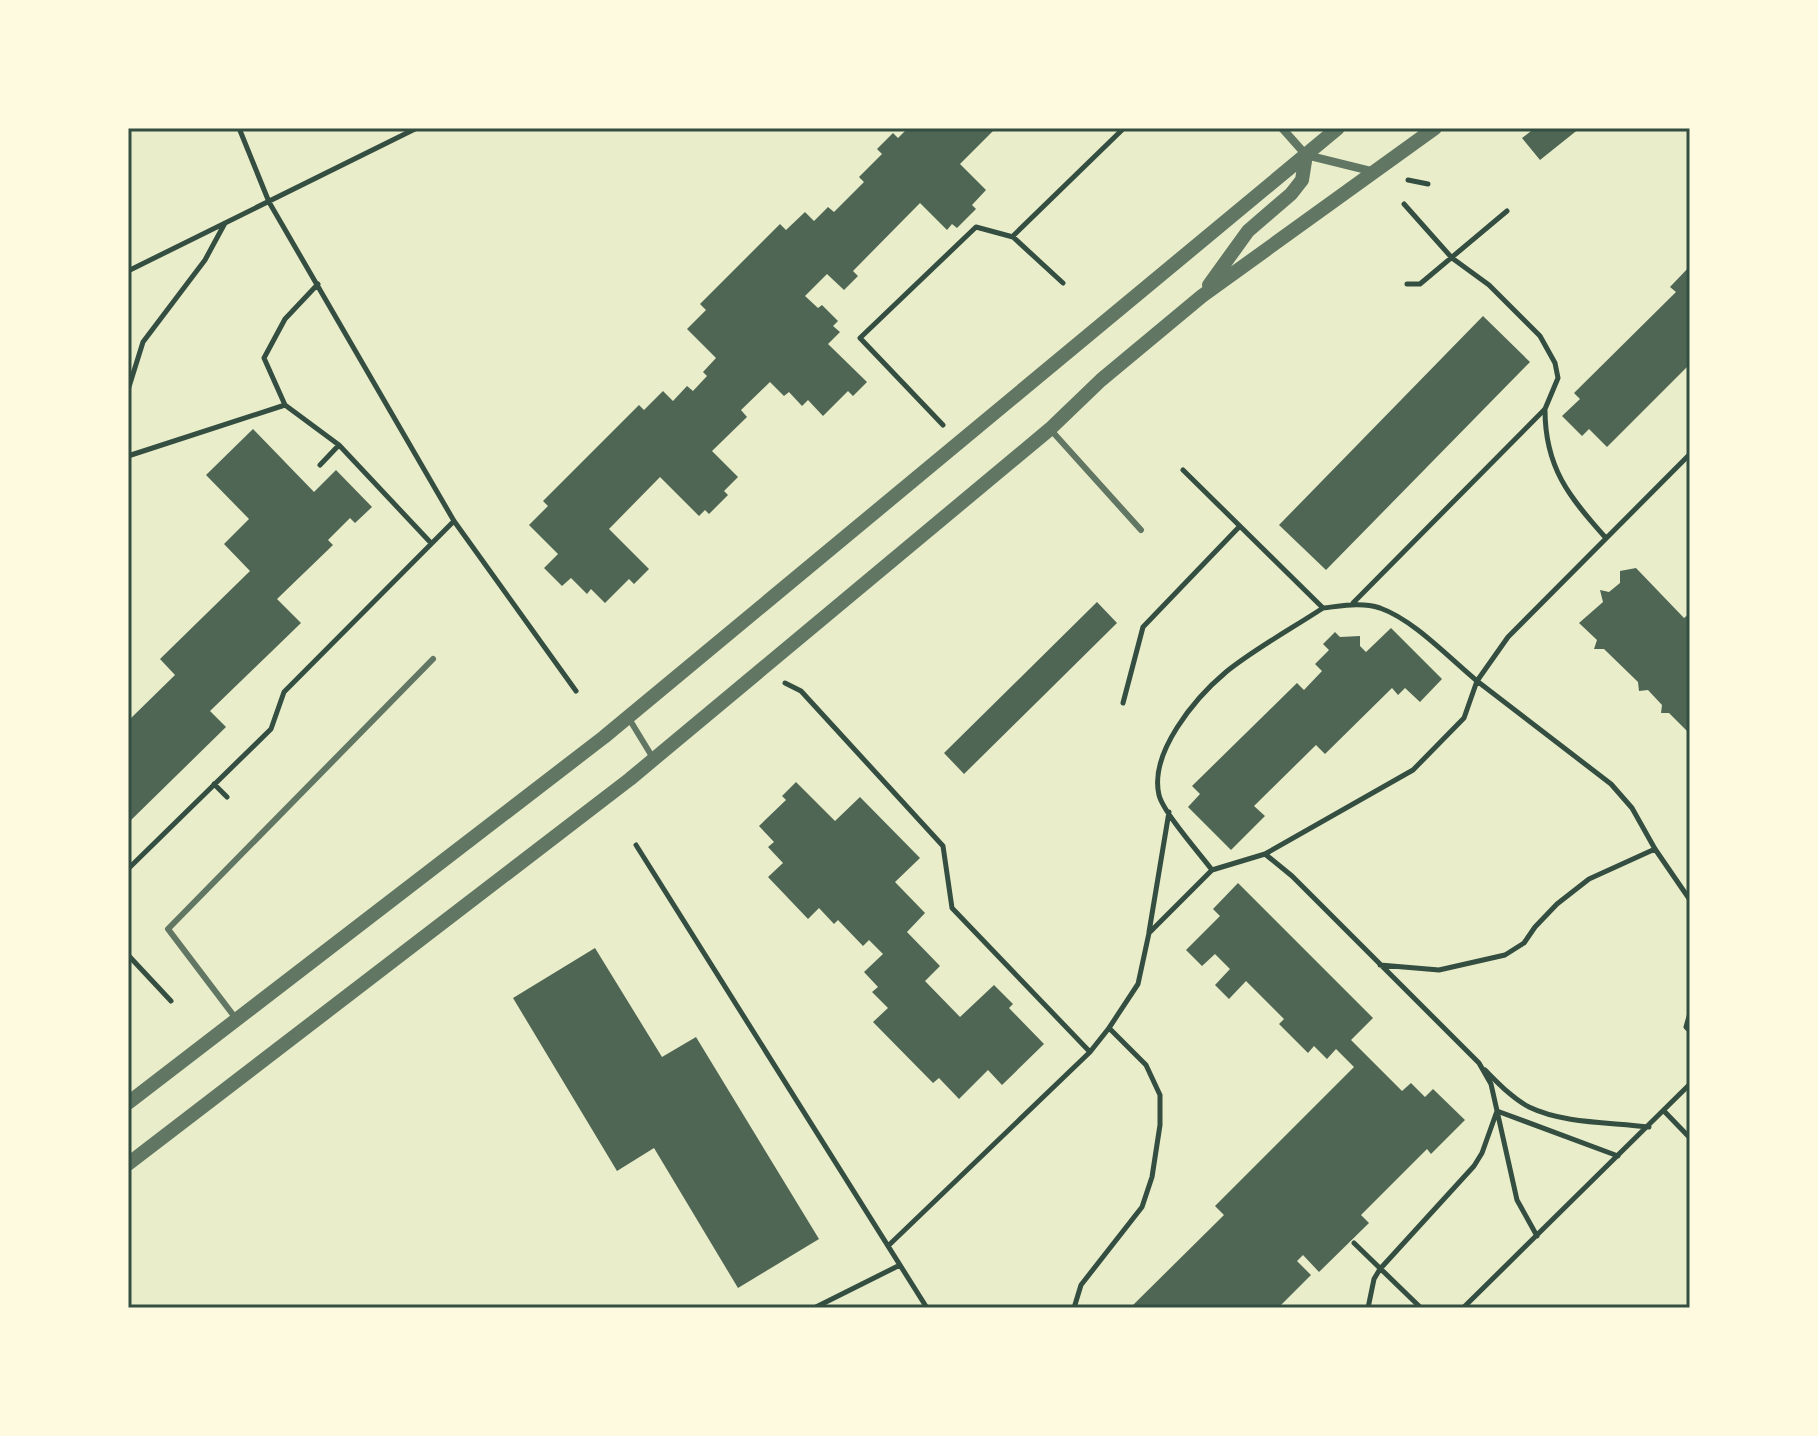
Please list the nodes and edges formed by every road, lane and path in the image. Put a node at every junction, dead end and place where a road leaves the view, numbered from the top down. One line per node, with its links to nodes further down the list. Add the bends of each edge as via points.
1 (239, 128): 9 (path)
2 (417, 128): 9 (path)
3 (1124, 128): 13 (path)
4 (1282, 128): 7 (street)
5 (1338, 128): 7 (street)
6 (1435, 128): 8 (street)
7 (1306, 155): 8 (street); 19 (street, via 1302,180 1248,231); 24 (street)
8 (1376, 172): 19 (street)
9 (269, 202): 12 (path); 17 (path)
10 (1404, 204): 14 (path)
11 (1507, 211): 14 (path)
12 (225, 223): 15 (path); 20 (path, via 205,260 143,342)
13 (1013, 237): 16 (path); 24 (path, via 976,227 860,338)
14 (1452, 258): 18 (path, via 1420,284); 22 (path, via 1489,285 1540,336 1558,378)
15 (128, 271)
16 (1063, 283)
17 (318, 284): 21 (path, via 285,319 264,358); 30 (path)
18 (1407, 284)
19 (1202, 296): 23 (street)
20 (128, 390)
21 (285, 405): 25 (path); 27 (path)
22 (1545, 409): 33 (path, via 1553,466 1576,505); 35 (path)
23 (1050, 429): 32 (lane); 38 (street)
24 (960, 441): 42 (street)
25 (339, 445): 28 (path); 34 (path)
26 (1690, 454): 33 (path)
27 (128, 456)
28 (320, 465)
29 (1183, 470): 31 (path)
30 (454, 521): 34 (path); 40 (path)
31 (1240, 526): 36 (path); 41 (path, via 1143,627)
32 (1141, 530)
33 (1606, 537): 39 (path, via 1508,637)
34 (432, 543): 44 (path, via 284,692 271,729)
35 (1353, 604): 36 (path); 39 (path, via 1379,608 1405,621)
36 (1323, 608): 46 (path, via 1225,673 1175,727 1157,780)
37 (433, 659): 58 (lane, via 168,929)
38 (759, 669): 43 (street); 61 (path, via 801,691 943,846 952,908)
39 (1477, 681): 48 (path, via 1611,784); 49 (path, via 1464,718 1413,770)
40 (576, 691)
41 (1123, 703)
42 (628, 717): 43 (lane); 58 (street)
43 (653, 758): 70 (street)
44 (214, 784): 45 (path); 50 (path)
45 (227, 797)
46 (1169, 812): 51 (path); 53 (path)
47 (636, 845): 73 (path)
48 (1655, 849): 52 (path); 55 (path, via 1589,879 1505,955 1439,970)
49 (1265, 854): 51 (path); 55 (path)
50 (128, 869)
51 (1212, 870): 53 (path)
52 (1690, 900)
53 (1149, 933): 59 (path, via 1138,984)
54 (128, 955): 56 (path)
55 (1380, 965): 62 (path)
56 (171, 1001)
57 (1690, 1013): 60 (path)
58 (237, 1020): 64 (street)
59 (1109, 1028): 61 (path); 78 (path, via 1146,1065 1160,1095 1160,1125 1142,1207 1081,1285)
60 (1690, 1031)
61 (1090, 1052): 73 (path)
62 (1479, 1063): 65 (path); 67 (path, via 1510,1094 1547,1114)
63 (1690, 1084): 66 (path)
64 (128, 1103)
65 (1497, 1111): 69 (path); 71 (path, via 1517,1200); 75 (path, via 1474,1166)
66 (1664, 1111): 67 (path); 68 (path)
67 (1649, 1127): 69 (path)
68 (1690, 1138)
69 (1618, 1156): 71 (path)
70 (128, 1164)
71 (1537, 1236): 81 (path)
72 (1354, 1243): 75 (path)
73 (888, 1246): 74 (path)
74 (900, 1265): 76 (path); 77 (path)
75 (1380, 1269): 79 (path); 80 (path)
76 (814, 1308)
77 (927, 1308)
78 (1074, 1308)
79 (1368, 1308)
80 (1421, 1308)
81 (1463, 1308)

